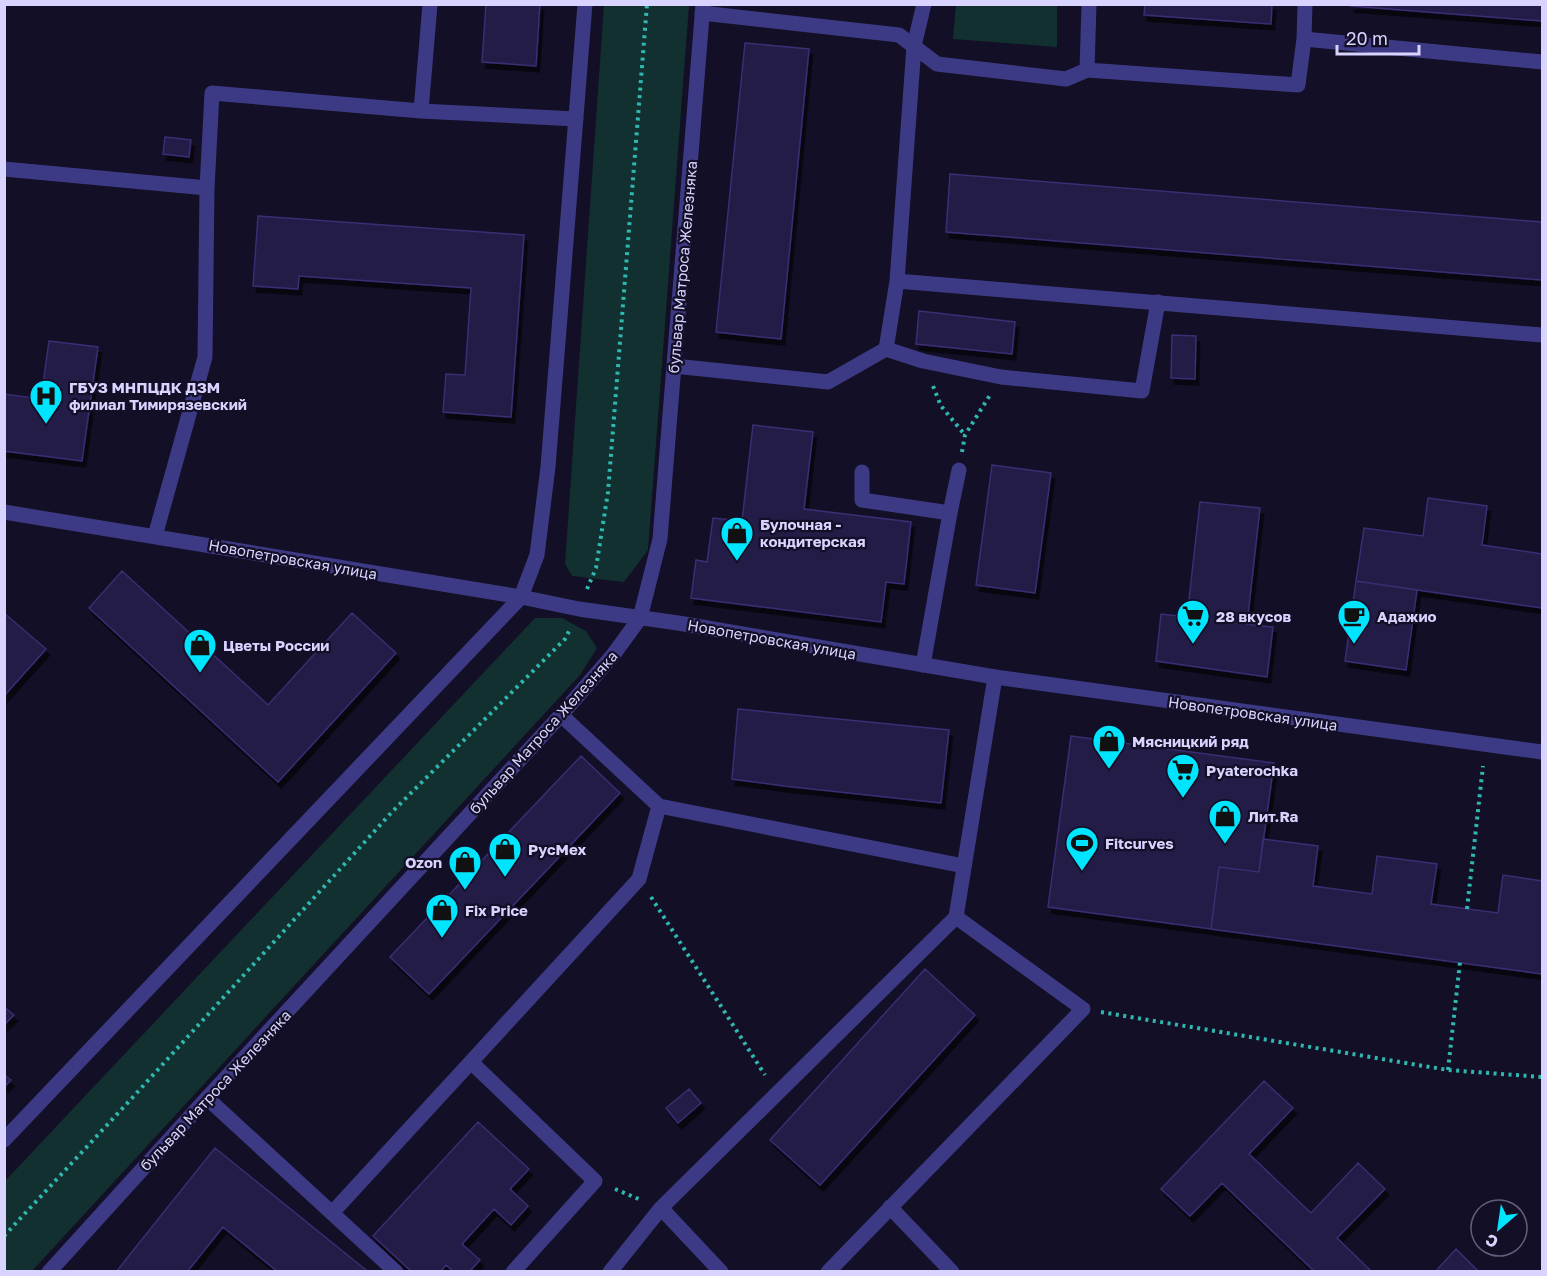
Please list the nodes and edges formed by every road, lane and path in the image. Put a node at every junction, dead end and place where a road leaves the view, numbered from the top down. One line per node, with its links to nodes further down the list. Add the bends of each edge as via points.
1 (430, 4): 12 (street)
2 (585, 4): 13 (street)
3 (647, 4): 29 (path, via 608,492)
4 (924, 4): 9 (street)
5 (1089, 4): 11 (street)
6 (1305, 4): 8 (street)
7 (703, 9): 9 (street, via 899,35); 21 (street, бульвар Матроса Железняка)
8 (1304, 39): 10 (street); 11 (street, via 1298,85)
9 (914, 46): 11 (street, via 937,64 1066,79); 16 (street)
10 (1542, 62)
11 (1086, 70)
12 (421, 111): 13 (street); 15 (street, via 212,93)
13 (576, 119): 30 (street, via 548,467 537,555)
14 (4, 169): 15 (street)
15 (207, 188): 28 (street, via 206,357)
16 (897, 281): 17 (street); 19 (street)
17 (1158, 302): 18 (street); 22 (street, via 1142,391)
18 (1542, 335)
19 (886, 349): 20 (street); 21 (street, via 828,382)
20 (923, 361): 22 (street); 23 (path, via 940,406)
21 (674, 366): 31 (street, бульвар Матроса Железняка, via 660,539)
22 (1000, 377): 23 (path)
23 (965, 435): 24 (path)
24 (959, 470): 27 (street)
25 (862, 472): 27 (street, via 862,500)
26 (4, 512): 28 (street, Новопетровская улица)
27 (950, 513): 33 (street)
28 (155, 536): 30 (street, Новопетровская улица)
29 (596, 568)
30 (521, 597): 31 (street, Новопетровская улица); 50 (street)
31 (640, 618): 33 (street, Новопетровская улица); 35 (street, бульвар Матроса Железняка)
32 (565, 639): 55 (path, via 391,813)
33 (923, 665): 34 (street, Новопетровская улица)
34 (995, 677): 36 (street, Новопетровская улица); 39 (street)
35 (561, 715): 38 (street); 49 (street, бульвар Матроса Железняка)
36 (1485, 744): 37 (street, Новопетровская улица); 41 (path)
37 (1542, 752)
38 (659, 806): 39 (street); 40 (street)
39 (964, 866): 42 (street)
40 (639, 879): 45 (street); 48 (path)
41 (1467, 909)
42 (956, 917): 44 (street); 48 (street)
43 (1460, 962): 46 (path)
44 (1083, 1008): 46 (path); 52 (street)
45 (471, 1062): 51 (street); 54 (street)
46 (1448, 1070): 47 (path)
47 (1542, 1077)
48 (777, 1094): 53 (street)
49 (207, 1098): 54 (street); 56 (street, бульвар Матроса Железняка)
50 (4, 1140)
51 (595, 1181): 53 (path); 58 (street)
52 (890, 1207): 61 (street); 62 (street)
53 (661, 1208): 59 (street); 60 (street)
54 (332, 1213): 57 (street)
55 (4, 1236)
56 (49, 1272)
57 (396, 1272)
58 (513, 1272)
59 (610, 1272)
60 (721, 1272)
61 (828, 1272)
62 (952, 1272)

